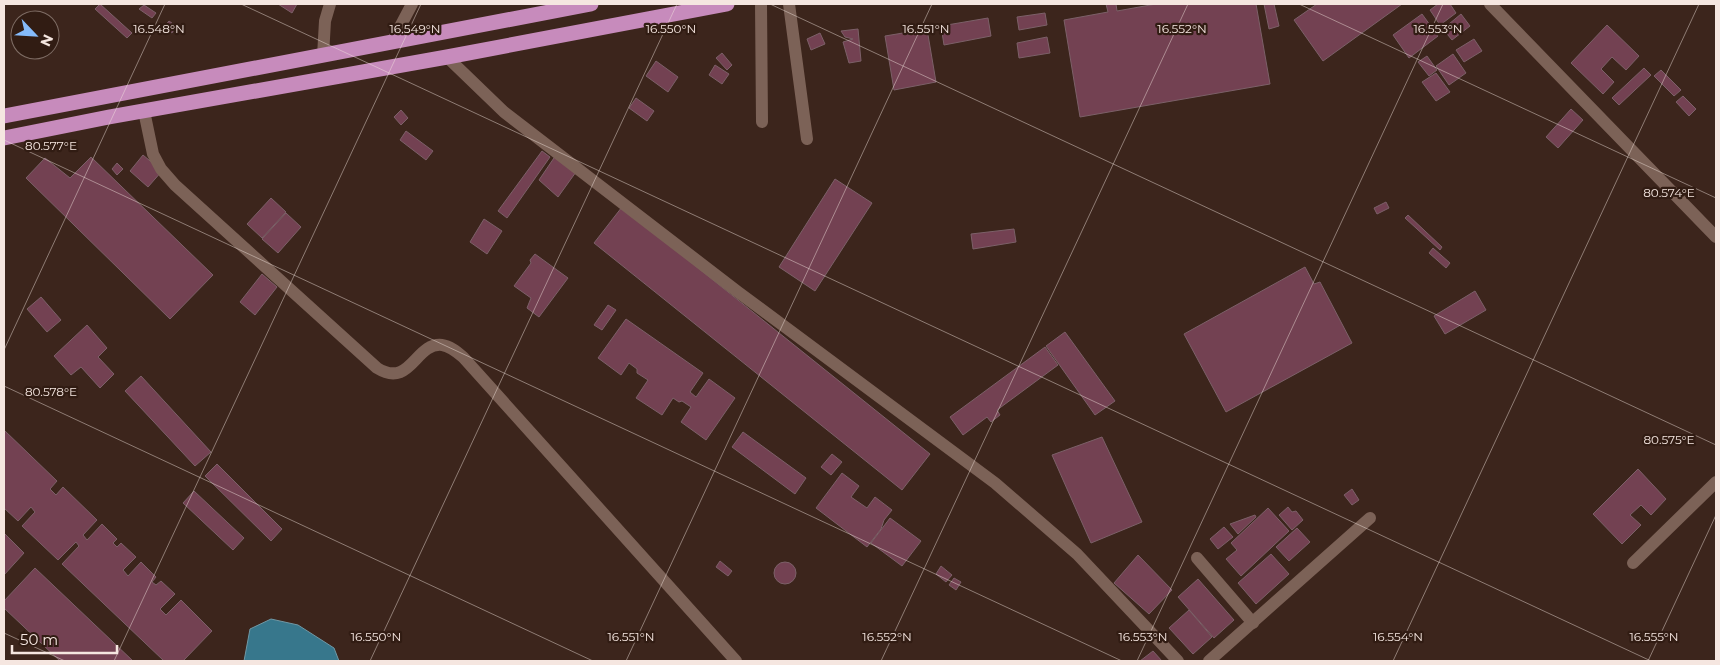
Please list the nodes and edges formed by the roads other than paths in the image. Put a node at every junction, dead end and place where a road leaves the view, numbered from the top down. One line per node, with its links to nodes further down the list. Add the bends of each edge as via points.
1 (330, 4): 9 (street, via 325,21)
2 (412, 4): 8 (street)
3 (591, 4): 8 (highway)
4 (727, 4): 10 (highway)
5 (761, 4): 13 (street)
6 (789, 4): 15 (street)
7 (1490, 4): 16 (street)
8 (392, 42): 9 (highway)
9 (323, 56): 12 (highway)
10 (447, 57): 11 (highway); 23 (street, via 512,118 738,292 995,483 1077,554)
11 (144, 111): 14 (highway); 22 (street, via 153,154 175,185 377,368 395,375 432,346 442,345 463,357)
12 (4, 116)
13 (762, 122)
14 (4, 138)
15 (807, 139)
16 (1716, 236)
17 (1716, 482): 20 (street)
18 (1370, 518): 21 (street)
19 (1197, 558): 21 (street)
20 (1633, 563)
21 (1252, 623): 24 (street)
22 (736, 661)
23 (1178, 661)
24 (1209, 661)

